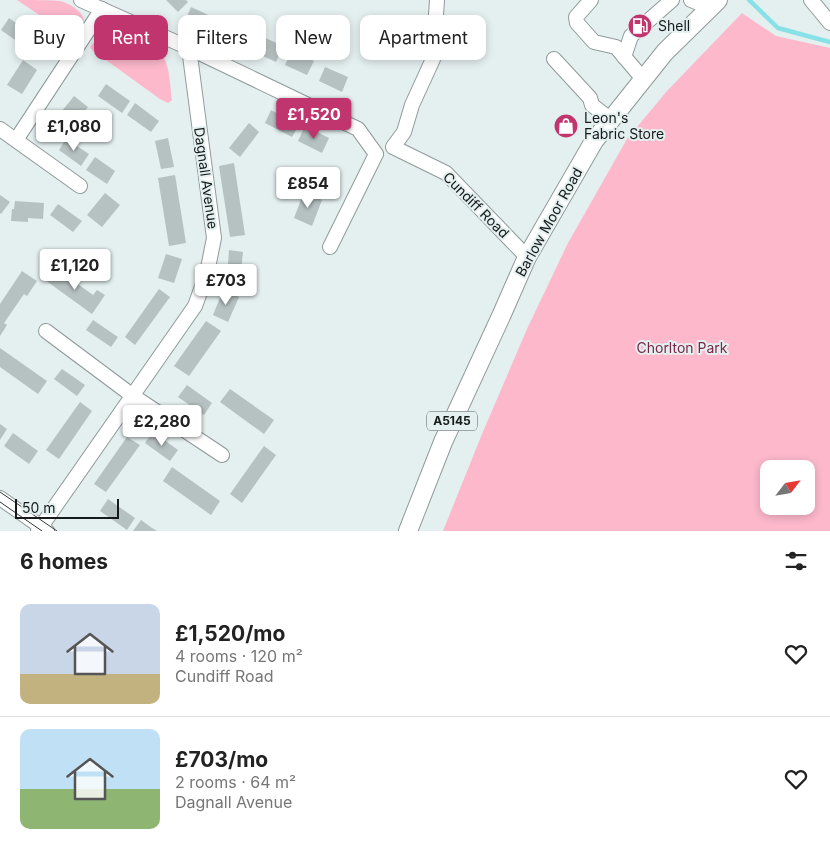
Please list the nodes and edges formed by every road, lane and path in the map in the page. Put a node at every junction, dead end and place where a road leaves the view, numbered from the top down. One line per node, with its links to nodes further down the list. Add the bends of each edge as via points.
1 (81, 0): 8 (street)
2 (437, 0): 21 (street, Cundiff Road, via 432,59 404,132 393,147 446,173)
3 (591, 0): 11 (street, via 576,17 577,23 594,42 616,47)
4 (672, 0): 11 (street, via 631,36)
5 (691, 0): 7 (street)
6 (811, 0): 9 (street)
7 (715, 3): 15 (main road, Barlow Moor Road / A5145, via 665,52)
8 (102, 9): 10 (street); 18 (street)
9 (830, 23)
10 (178, 43)
11 (624, 56): 15 (street)
12 (554, 59): 16 (street, via 590,98 592,105)
13 (191, 60): 23 (street, Dagnall Avenue, via 214,238 207,273 195,306)
14 (214, 60): 20 (street, via 358,129 376,154)
15 (643, 79): 16 (main road, Barlow Moor Road / A5145)
16 (611, 120): 21 (main road, Barlow Moor Road / A5145, via 594,142)
17 (0, 129): 18 (street)
18 (16, 140): 19 (street)
19 (80, 186)
20 (330, 247)
21 (527, 257): 27 (main road, Barlow Moor Road / A5145, via 443,442)
22 (46, 331): 23 (street)
23 (133, 396): 24 (street); 26 (street, Dagnall Avenue)
24 (222, 455)
25 (0, 498): 26 (street)
26 (42, 530)
27 (408, 531)

